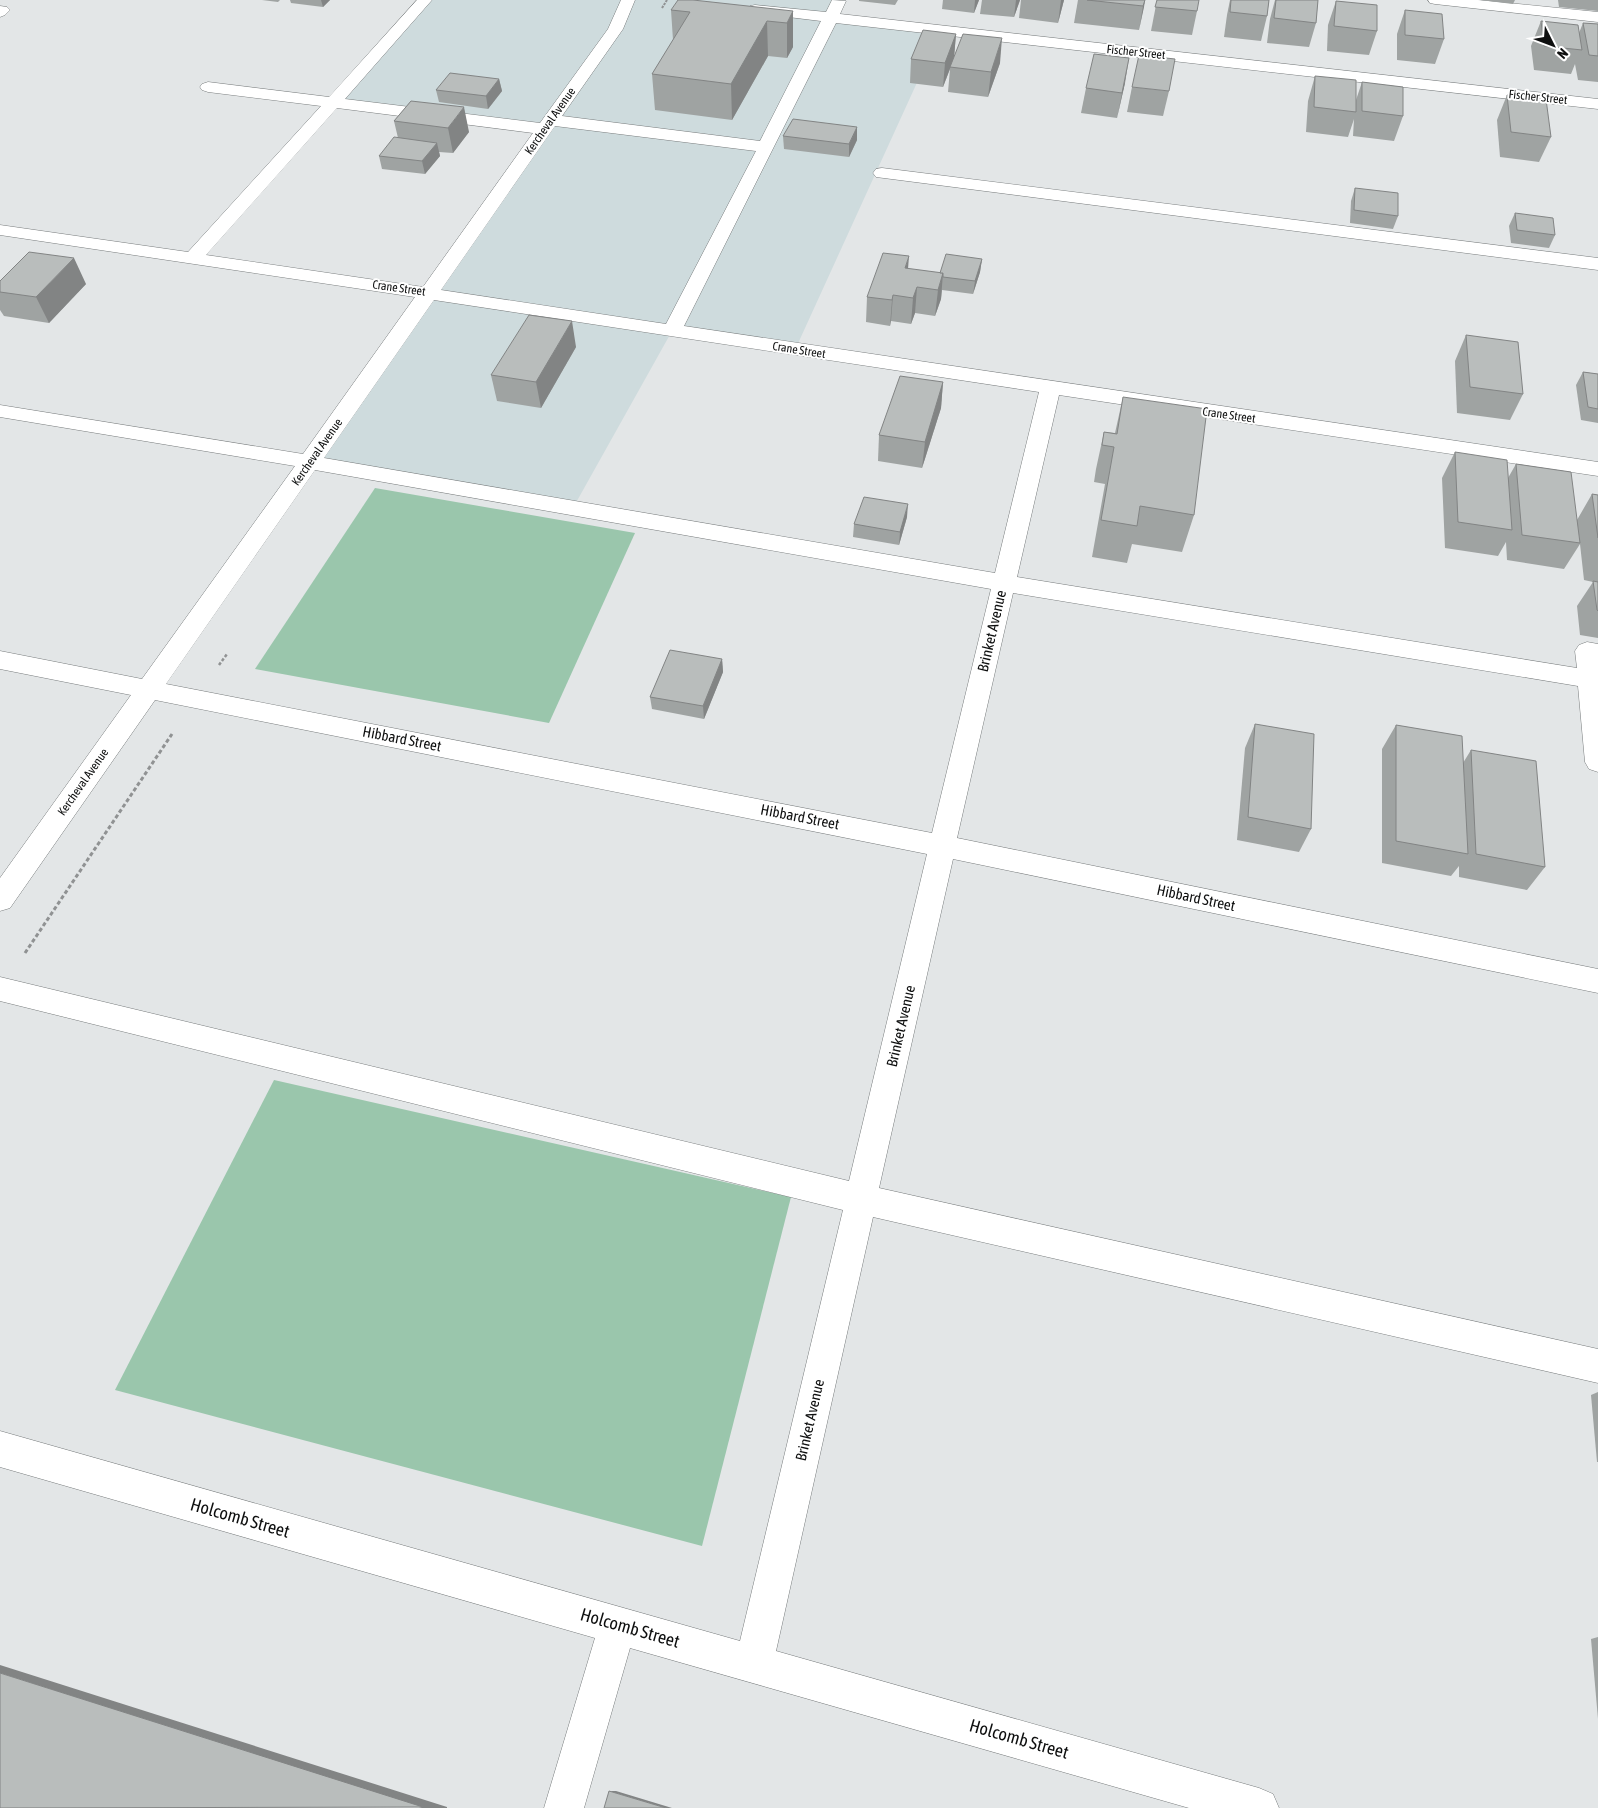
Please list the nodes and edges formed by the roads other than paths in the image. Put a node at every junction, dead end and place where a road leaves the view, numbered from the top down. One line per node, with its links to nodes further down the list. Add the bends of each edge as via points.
1 (425, 0): 9 (street)
2 (628, 0): 11 (street, Kercheval Avenue, via 615,28)
3 (839, 0): 7 (street)
4 (1435, 0): 6 (street)
5 (737, 7): 7 (street, Fischer Street)
6 (1598, 17)
7 (830, 18): 10 (street, Fischer Street); 12 (street)
8 (208, 87): 9 (street)
9 (333, 102): 11 (street); 15 (street)
10 (1598, 104)
11 (548, 124): 12 (street); 17 (street, Kercheval Avenue)
12 (766, 147): 18 (street)
13 (882, 173): 16 (street)
14 (0, 230): 15 (street, Crane Street)
15 (193, 258): 17 (street, Crane Street)
16 (1598, 264)
17 (429, 293): 18 (street, Crane Street); 21 (street, Kercheval Avenue)
18 (672, 331): 19 (street, Crane Street)
19 (1050, 388): 22 (street, Crane Street); 23 (street, Brinket Avenue)
20 (0, 411): 21 (street)
21 (310, 462): 23 (street); 27 (street, Kercheval Avenue)
22 (1598, 469)
23 (1004, 584): 26 (street); 29 (street, Brinket Avenue)
24 (1598, 653): 26 (street, via 1586,652)
25 (0, 660): 27 (street, Hibbard Street)
26 (1588, 679): 28 (street)
27 (149, 689): 29 (street, Hibbard Street); 30 (street, Kercheval Avenue)
28 (1598, 762)
29 (942, 846): 31 (street, Hibbard Street); 33 (street, Brinket Avenue)
30 (0, 900)
31 (1598, 981)
32 (0, 989): 33 (street)
33 (860, 1200): 34 (street); 37 (street, Brinket Avenue)
34 (1598, 1366)
35 (0, 1449): 36 (street, Holcomb Street)
36 (618, 1625): 37 (street, Holcomb Street); 38 (street)
37 (754, 1664): 39 (street, Holcomb Street)
38 (564, 1808)
39 (1259, 1808)

